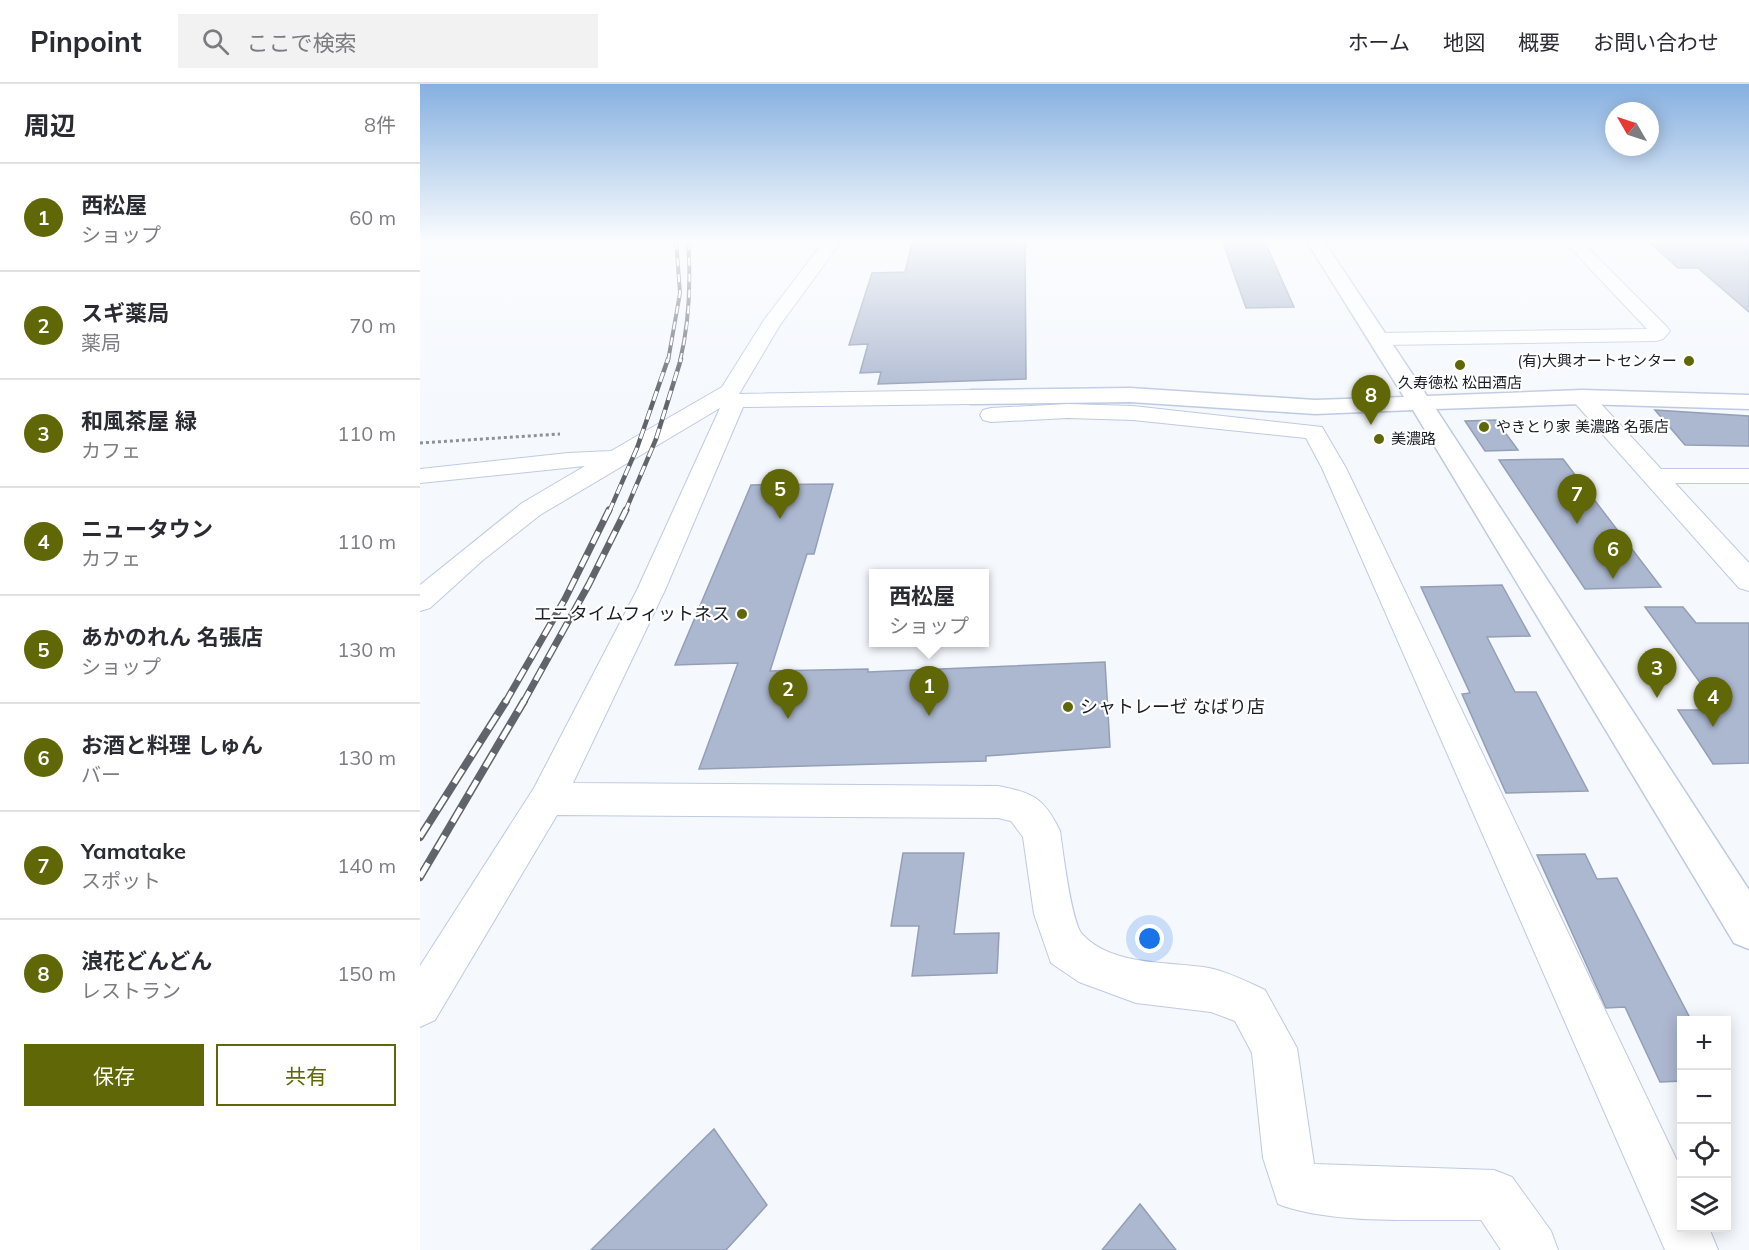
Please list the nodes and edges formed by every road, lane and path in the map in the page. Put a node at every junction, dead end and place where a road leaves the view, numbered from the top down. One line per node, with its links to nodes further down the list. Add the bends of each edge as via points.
1 (793, 294): 7 (street)
2 (1350, 294): 4 (street)
3 (1624, 294): 4 (street, via 1660,332)
4 (1380, 339): 9 (street)
5 (971, 397): 7 (street); 9 (street, via 1130,395 1272,406)
6 (1582, 397): 8 (street); 9 (street); 13 (street)
7 (725, 402): 11 (street); 17 (street, via 651,590)
8 (1749, 402)
9 (1419, 405): 18 (street)
10 (991, 415): 21 (street, via 1133,413 1314,432 1334,468)
11 (614, 458): 12 (street); 16 (street, via 531,509)
12 (420, 476)
13 (1653, 476): 14 (street); 15 (street)
14 (1749, 476)
15 (1749, 581)
16 (420, 602)
17 (547, 799): 19 (street); 20 (street, via 998,802 1022,807 1041,831 1054,914 1066,948 1094,967 1136,982 1211,990 1250,1005 1274,1048 1288,1158 1296,1186 1324,1191 1494,1195)
18 (1745, 915)
19 (420, 1005)
20 (1532, 1250)
21 (1692, 1250)

